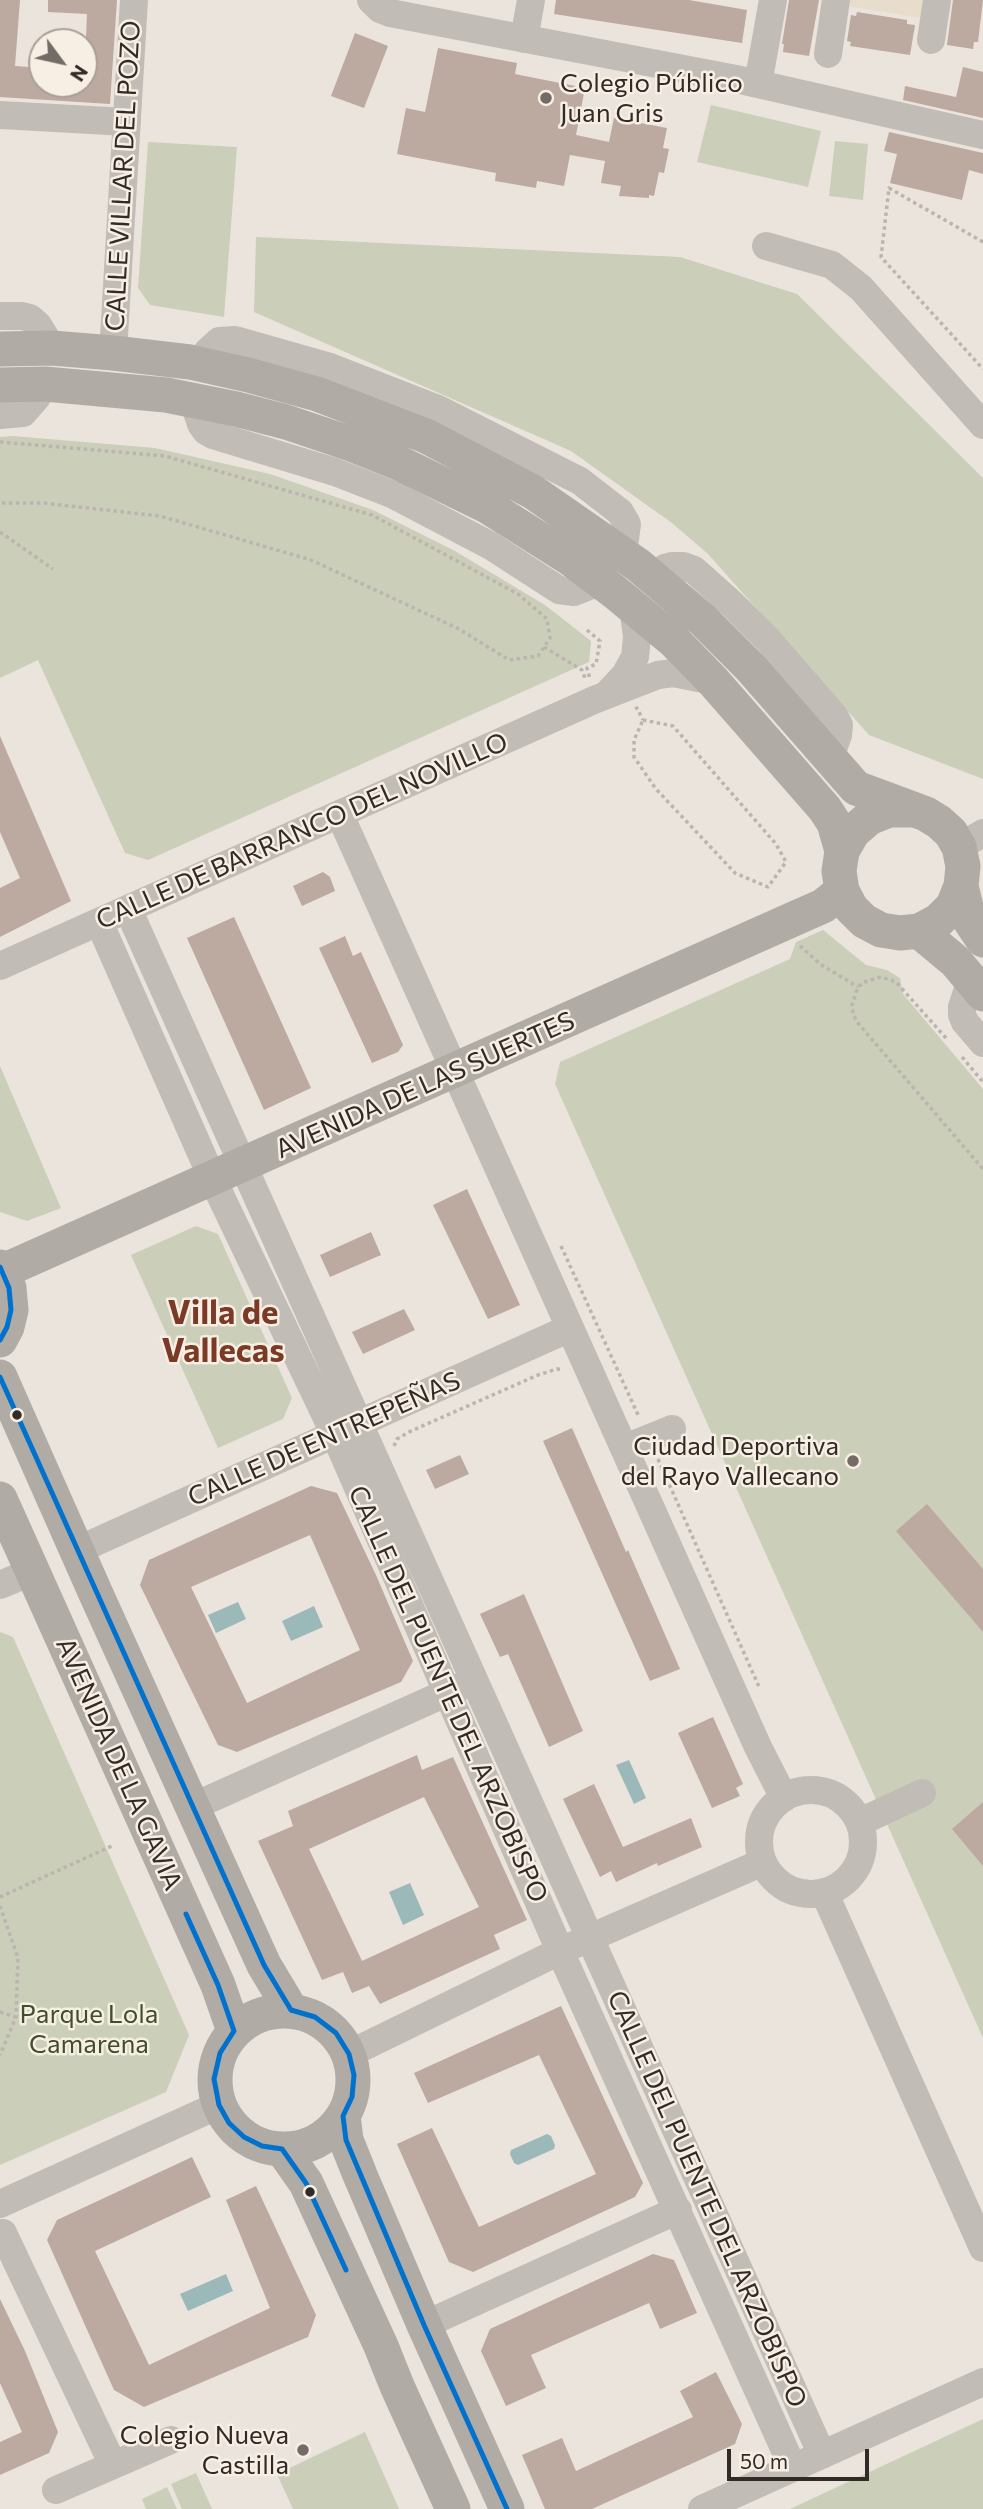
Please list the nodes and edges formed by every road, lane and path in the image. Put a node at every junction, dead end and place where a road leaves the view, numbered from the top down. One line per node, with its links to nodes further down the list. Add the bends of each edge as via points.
1 (134, 0): 12 (street, CALLE VILLAR DEL POZO)
2 (531, 0): 7 (street)
3 (773, 0): 10 (street)
4 (836, 0): 9 (street)
5 (937, 0): 8 (street)
6 (372, 1): 7 (street, via 390,13)
7 (524, 39): 10 (street)
8 (931, 40)
9 (828, 54)
10 (758, 84): 13 (street)
11 (0, 115): 12 (street)
12 (127, 122): 19 (street, CALLE VILLAR DEL POZO)
13 (983, 135)
14 (983, 242): 20 (path, via 889,188 881,257)
15 (766, 246): 24 (street, via 832,265 861,288)
16 (0, 316): 17 (street, via 30,318)
17 (52, 348): 18 (main road); 19 (main road)
18 (0, 349)
19 (113, 353): 34 (main road, via 198,364 317,394 426,436 533,492 623,554 728,645 856,788)
20 (983, 369)
21 (45, 384): 22 (main road); 23 (street, via 23,413); 29 (main road, via 193,400 286,422 398,463 508,518)
22 (0, 386)
23 (0, 415)
24 (983, 425)
25 (0, 442): 31 (path, via 165,456 372,514 518,594 547,619 550,638)
26 (0, 503): 31 (path, via 160,516 311,560 459,629 509,660 538,656)
27 (0, 532): 28 (path)
28 (53, 569)
29 (633, 607): 32 (main road); 33 (street, CALLE DE BARRANCO DEL NOVILLO, via 635,657 625,676)
30 (587, 631): 33 (path, via 600,641 596,664 587,668)
31 (544, 647): 33 (path, via 582,670)
32 (713, 681): 33 (street, CALLE DE BARRANCO DEL NOVILLO, via 673,673); 37 (main road, via 825,809)
33 (594, 688): 35 (street, CALLE DE BARRANCO DEL NOVILLO)
34 (911, 810): 36 (main road); 37 (main road, via 889,810 869,818 853,832)
35 (340, 815): 42 (street, CALLE DE BARRANCO DEL NOVILLO); 52 (street)
36 (971, 840): 38 (main road)
37 (842, 851): 40 (main road)
38 (961, 886): 44 (main road, via 953,906); 46 (main road, via 969,919)
39 (768, 887): 39 (path, via 786,862 776,845 673,726 643,720 634,740 634,757 656,789 735,873); 41 (path)
40 (842, 891): 44 (main road, via 851,908 881,930); 52 (main road, AVENIDA DE LAS SUERTES, via 823,906)
41 (774, 896)
42 (128, 909): 43 (street, CALLE DE BARRANCO DEL NOVILLO); 55 (street, CALLE DEL PUENTE DEL ARZOBISPO)
43 (99, 922): 47 (street, CALLE DE BARRANCO DEL NOVILLO); 55 (street, CALLE DEL PUENTE DEL ARZOBISPO)
44 (919, 931): 48 (main road)
45 (795, 938): 49 (path, via 820,964)
46 (983, 940)
47 (0, 966)
48 (977, 987): 51 (street, via 962,1007)
49 (858, 988): 50 (path, via 881,977 896,982); 54 (path, via 852,1005 858,1022)
50 (948, 1041)
51 (970, 1047): 53 (path)
52 (454, 1072): 55 (main road, AVENIDA DE LAS SUERTES); 58 (street)
53 (983, 1082)
54 (983, 1169)
55 (228, 1173): 56 (main road, AVENIDA DE LAS SUERTES); 62 (street, CALLE DEL PUENTE DEL ARZOBISPO)
56 (2, 1269): 59 (main road, via 11,1310)
57 (574, 1275): 63 (path)
58 (570, 1328): 62 (street, CALLE DE ENTREPEÑAS); 63 (street)
59 (0, 1340)
60 (571, 1372): 64 (path, via 557,1369 538,1376 411,1432 397,1439)
61 (0, 1377): 66 (main road, AVENIDA DE LA GAVIA)
62 (347, 1429): 66 (street, CALLE DE ENTREPEÑAS); 69 (street, CALLE DEL PUENTE DEL ARZOBISPO); 71 (street, CALLE DEL PUENTE DEL ARZOBISPO)
63 (649, 1438): 70 (path); 73 (street, via 758,1747)
64 (392, 1451)
65 (0, 1499): 67 (main road, AVENIDA DE LA GAVIA)
66 (78, 1550): 74 (main road, AVENIDA DE LA GAVIA)
67 (33, 1571): 68 (street); 86 (main road, AVENIDA DE LA GAVIA, via 218,1985)
68 (0, 1585)
69 (475, 1680): 71 (street); 81 (street, CALLE DEL PUENTE DEL ARZOBISPO)
70 (760, 1689)
71 (447, 1693): 74 (street); 82 (street, CALLE DEL PUENTE DEL ARZOBISPO)
72 (922, 1794): 75 (street)
73 (784, 1798): 75 (street, via 806,1790 822,1791 838,1797); 77 (street, via 766,1815 760,1830)
74 (192, 1807): 83 (main road, AVENIDA DE LA GAVIA, via 264,1965)
75 (860, 1822): 78 (street, via 863,1851 858,1865 838,1887)
76 (114, 1845): 79 (path)
77 (763, 1862): 78 (street, via 770,1875 788,1888 809,1894); 81 (street)
78 (824, 1892): 92 (street)
79 (0, 1897)
80 (0, 1906): 85 (path, via 18,1958)
81 (589, 1938): 82 (street); 100 (street, CALLE DEL PUENTE DEL ARZOBISPO)
82 (560, 1951): 87 (street); 94 (street, CALLE DEL PUENTE DEL ARZOBISPO)
83 (291, 2010): 86 (main road, via 270,2011); 87 (main road, via 315,2017 336,2032)
84 (0, 2012): 85 (path)
85 (16, 2017): 88 (path)
86 (234, 2031): 89 (main road, via 220,2053 214,2079)
87 (349, 2054): 90 (main road, via 354,2075 352,2097)
88 (0, 2055)
89 (219, 2105): 91 (main road, via 244,2137); 93 (street)
90 (343, 2116): 91 (main road, via 327,2134 306,2146); 97 (main road, via 346,2140)
91 (282, 2149): 104 (main road, via 306,2183)
92 (973, 2197): 96 (street)
93 (0, 2204)
94 (678, 2210): 97 (street); 102 (street, CALLE DEL PUENTE DEL ARZOBISPO)
95 (3, 2233): 101 (street)
96 (983, 2248)
97 (424, 2325): 105 (main road)
98 (983, 2382): 100 (street)
99 (171, 2440): 101 (street)
100 (822, 2455): 102 (street)
101 (113, 2465): 103 (street)
102 (793, 2468): 106 (street)
103 (56, 2490)
104 (453, 2509)
105 (508, 2509)
106 (702, 2509)

